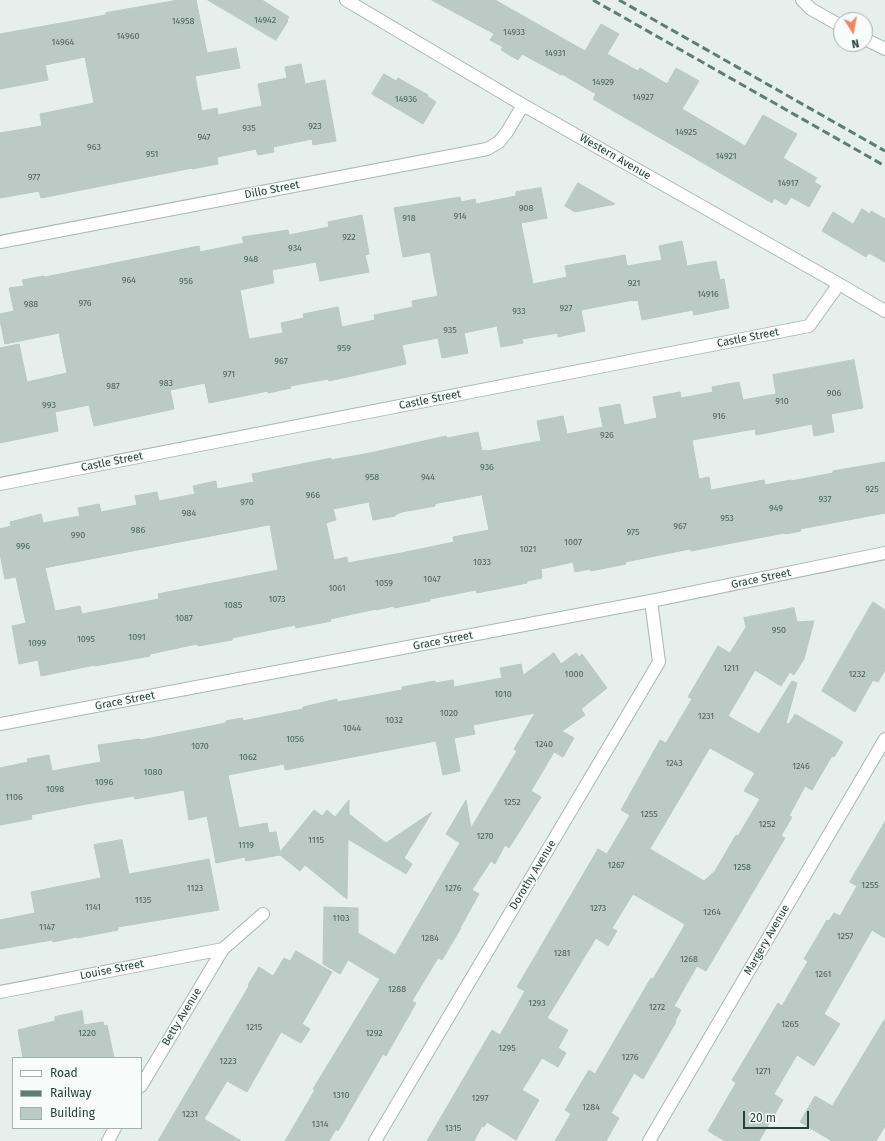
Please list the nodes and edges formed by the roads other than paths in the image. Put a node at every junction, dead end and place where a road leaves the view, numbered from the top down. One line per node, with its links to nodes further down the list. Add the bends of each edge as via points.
1 (346, 0): 6 (street, Western Avenue)
2 (802, 0): 3 (street, via 811,9)
3 (833, 21)
4 (873, 43): 5 (street)
5 (885, 49)
6 (523, 105): 7 (street, Dillo Street, via 499,142 488,148); 8 (street, Western Avenue)
7 (0, 242)
8 (839, 284): 9 (street, Western Avenue); 10 (street, Castle Street, via 809,326)
9 (885, 311)
10 (0, 484)
11 (885, 553): 12 (street, Grace Street)
12 (651, 601): 13 (street, Grace Street); 21 (street, Dorothy Avenue, via 659,662)
13 (0, 724)
14 (885, 739): 22 (street, Margery Avenue)
15 (263, 914): 16 (street)
16 (223, 949): 17 (street, Louise Street); 18 (street, Betty Avenue)
17 (0, 992)
18 (142, 1084)
19 (114, 1129): 20 (street)
20 (108, 1141)
21 (375, 1141)
22 (649, 1141)

